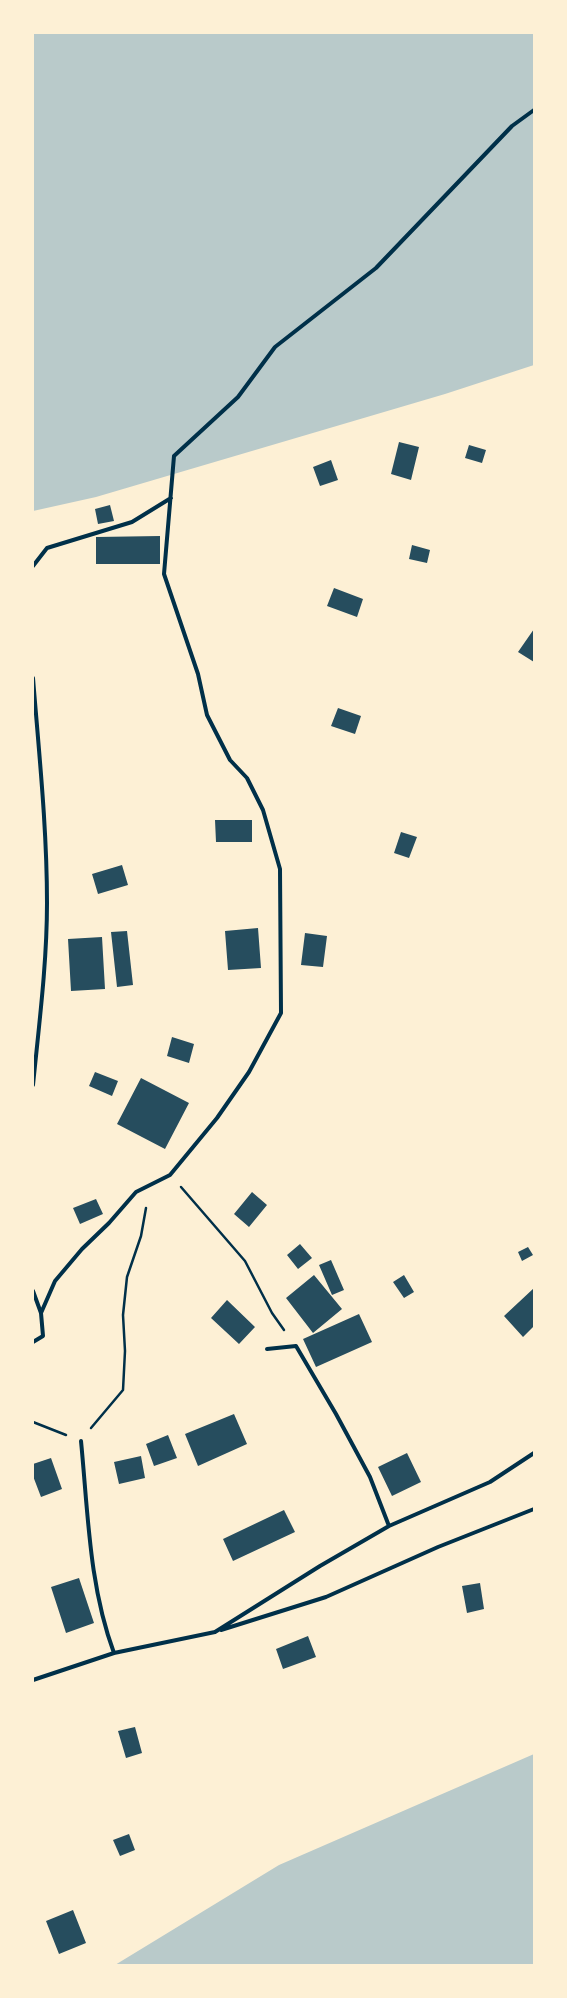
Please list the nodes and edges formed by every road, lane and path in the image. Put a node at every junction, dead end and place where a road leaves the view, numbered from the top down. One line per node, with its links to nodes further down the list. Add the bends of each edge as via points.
1 (534, 110): 2 (street, via 512,126 376,268 275,347 238,397 174,456)
2 (171, 498): 3 (street, via 132,522 47,548); 6 (street, via 164,574 198,674 207,715 230,760 248,778 263,810 280,869 282,930 281,1013 249,1072 217,1118)
3 (33, 566)
4 (33, 678): 5 (street, via 44,804 47,904)
5 (33, 1085)
6 (170, 1176): 7 (street); 11 (path, via 245,1261 272,1313)
7 (150, 1185): 9 (street, via 136,1192 82,1249 55,1281); 14 (path, via 141,1236 128,1277 123,1315 126,1351 123,1390)
8 (33, 1291): 9 (street)
9 (41, 1313): 10 (street, via 43,1336)
10 (33, 1342)
11 (296, 1346): 12 (street); 17 (street, via 370,1477)
12 (267, 1349)
13 (33, 1422): 14 (path)
14 (81, 1441): 19 (street, via 95,1586 104,1626)
15 (534, 1453): 17 (street, via 490,1482)
16 (534, 1509): 18 (street, via 438,1547 326,1597)
17 (389, 1526): 18 (street)
18 (215, 1632): 19 (street)
19 (114, 1653): 20 (street)
20 (33, 1680)

